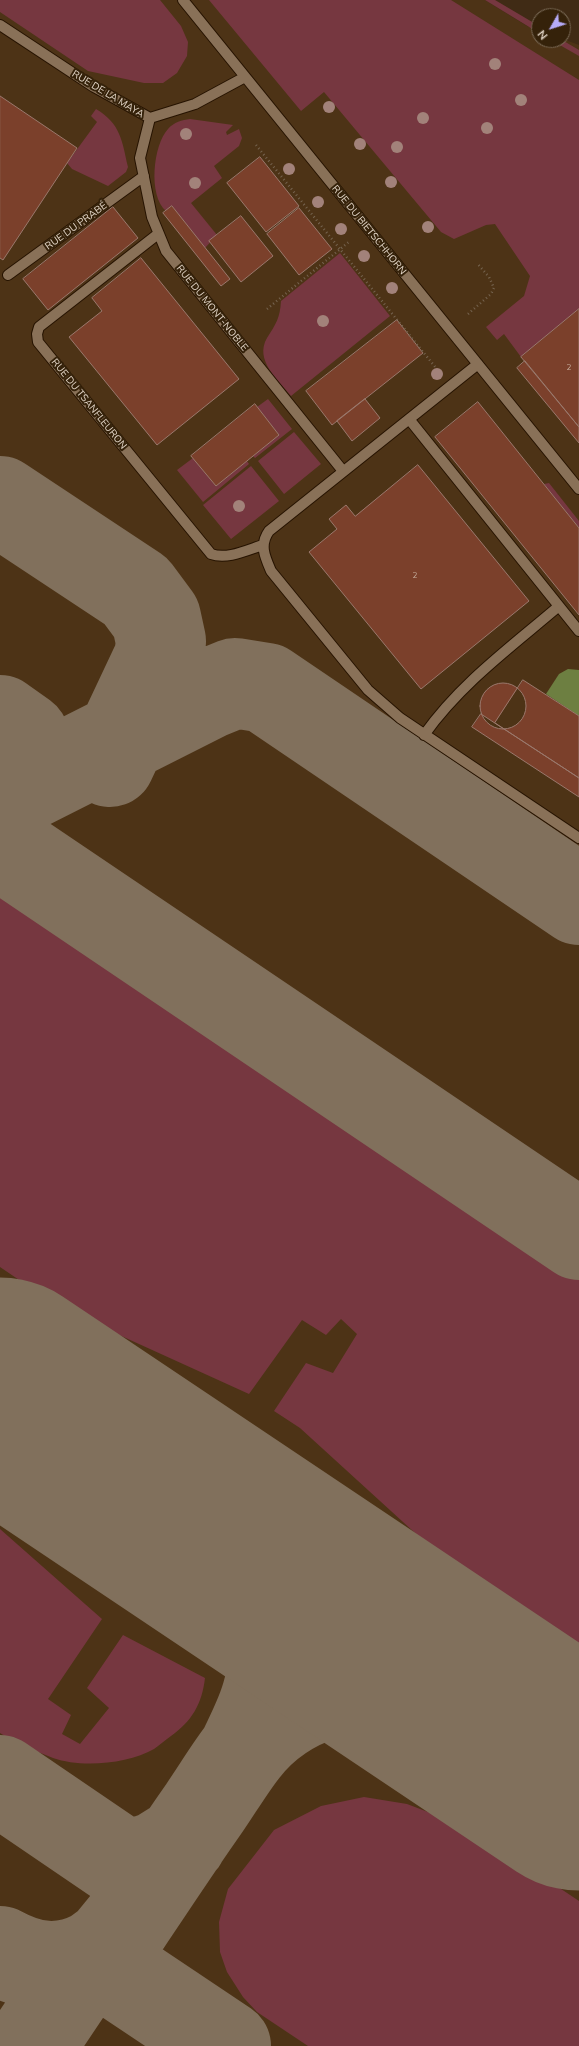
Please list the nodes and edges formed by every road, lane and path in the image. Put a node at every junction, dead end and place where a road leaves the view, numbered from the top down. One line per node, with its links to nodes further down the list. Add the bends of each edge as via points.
1 (183, 0): 3 (lane, RUE DU BIETSCHHORN)
2 (0, 25): 4 (lane, RUE DE LA MAYA, via 94,87)
3 (245, 77): 4 (lane, RUE DE LA MAYA, via 196,104); 7 (lane, RUE DU BIETSCHHORN)
4 (150, 118): 6 (lane, RUE DU MONT-NOBLE, via 140,158)
5 (256, 145): 9 (path)
6 (144, 176): 8 (lane, RUE DU MONT-NOBLE); 11 (lane, RUE DU PRABÉ)
7 (367, 227): 9 (path); 14 (lane, RUE DU BIETSCHHORN)
8 (158, 234): 17 (lane, RUE DU MONT-NOBLE, via 166,251); 19 (lane, RUE DU TSANFLEURON, via 39,327 38,342 211,554 225,556)
9 (340, 249): 12 (path); 15 (path)
10 (476, 263): 13 (path, via 489,277 494,288 491,294)
11 (8, 275)
12 (267, 309)
13 (468, 314)
14 (478, 364): 16 (lane); 18 (lane, RUE DU BIETSCHHORN)
15 (440, 373)
16 (409, 419): 17 (lane); 20 (lane)
17 (343, 471): 19 (lane, via 269,531 264,537)
18 (579, 489)
19 (263, 545): 22 (lane, via 271,571 368,690)
20 (559, 606): 21 (lane); 22 (lane, via 474,678 450,702)
21 (579, 631)
22 (424, 735): 23 (lane)
23 (579, 838)

